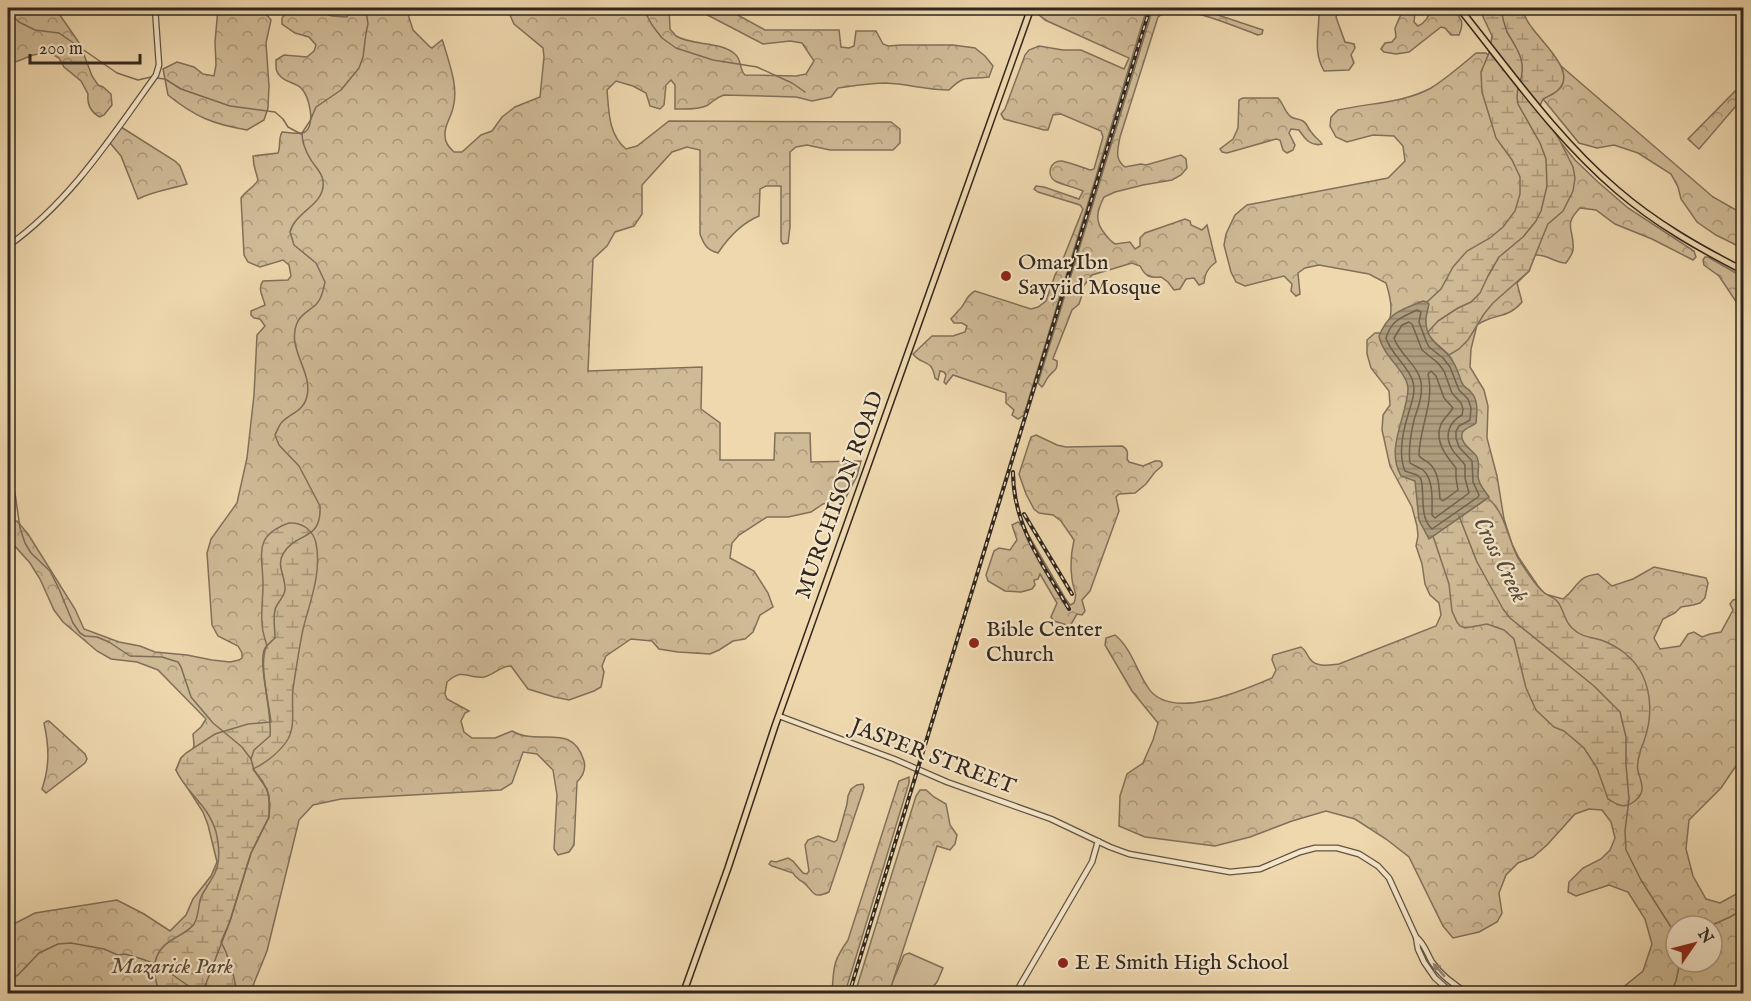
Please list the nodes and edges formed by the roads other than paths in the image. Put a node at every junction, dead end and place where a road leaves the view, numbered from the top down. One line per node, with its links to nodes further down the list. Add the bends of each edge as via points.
1 (155, 8): 4 (street, via 159,65 156,75 71,189)
2 (1031, 8): 6 (main road, MURCHISON ROAD)
3 (1459, 8): 5 (main road, via 1556,129 1601,177 1646,214)
4 (8, 246)
5 (1743, 271)
6 (779, 716): 7 (street, JASPER STREET, via 1051,819); 9 (main road, MURCHISON ROAD)
7 (1098, 841): 8 (street, JASPER STREET, via 1129,854 1230,872 1260,869 1315,848 1352,851 1386,874); 10 (street, via 1094,857)
8 (1416, 938): 11 (street, via 1429,970); 12 (street, one-way to 8, via 1439,971 1422,941)
9 (683, 993)
10 (1015, 993)
11 (1453, 993)
12 (1470, 993)

